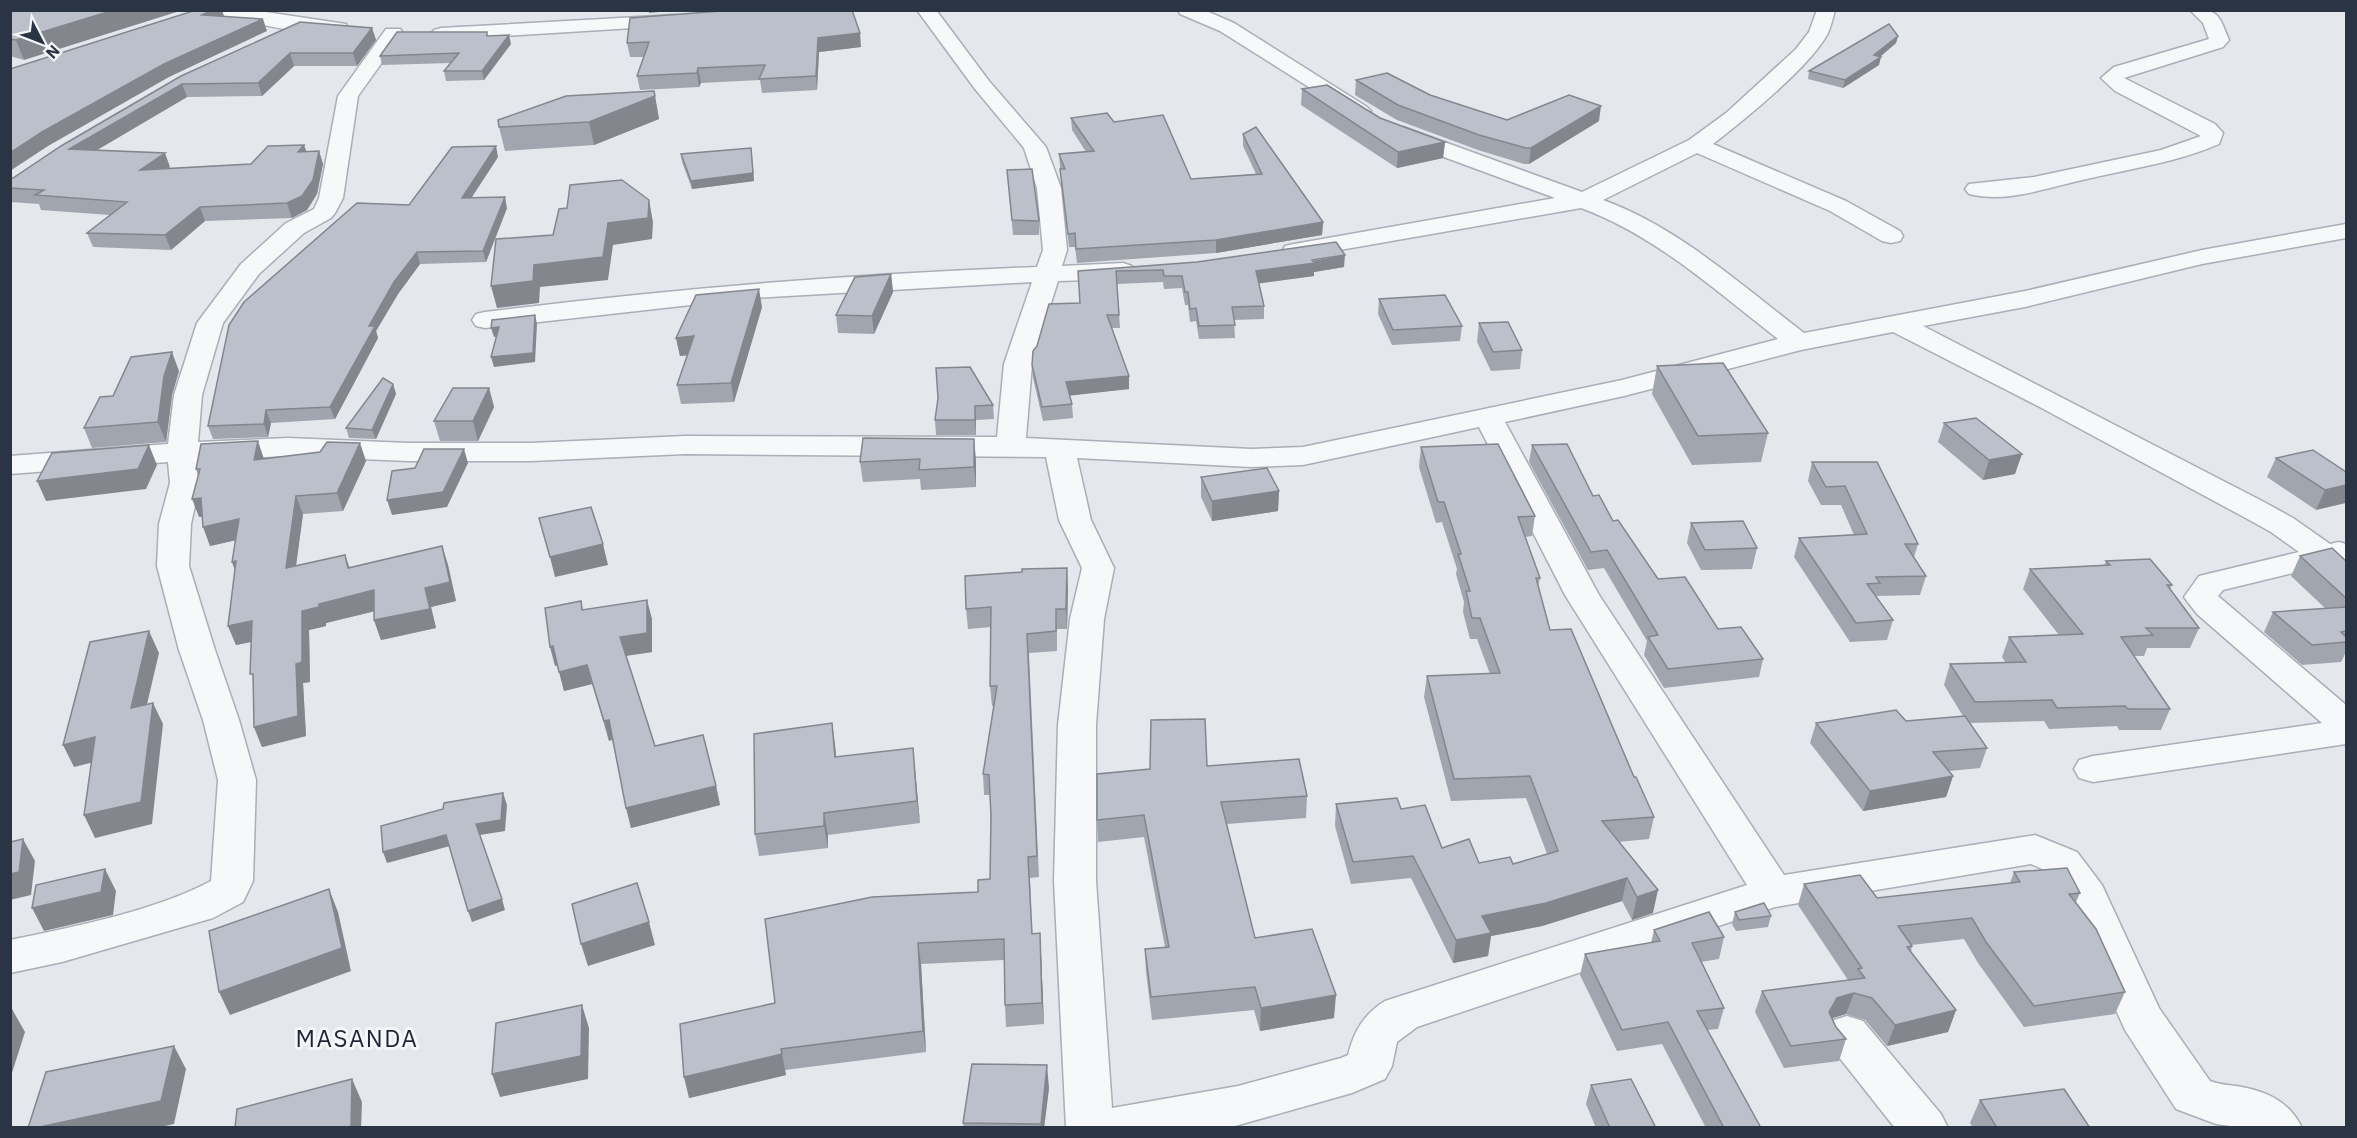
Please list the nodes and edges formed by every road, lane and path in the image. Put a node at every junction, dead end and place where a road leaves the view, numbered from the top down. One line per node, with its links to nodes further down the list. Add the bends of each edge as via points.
1 (926, 10): 17 (street, via 1035,147 1049,188 1053,221 1055,250)
2 (1187, 10): 12 (street, via 1227,27 1394,130)
3 (1826, 10): 10 (street, via 1818,33 1803,54 1734,118)
4 (2199, 10): 11 (street, via 2216,27 2216,43 2121,71 2111,78 2207,129 2212,133 2211,139 2198,146 2006,189)
5 (211, 12): 7 (street)
6 (694, 19): 8 (street, via 494,33)
7 (301, 25): 8 (street); 9 (street)
8 (392, 32): 24 (street, via 348,96 331,198 323,213 295,228 250,269 210,323 188,395)
9 (273, 38)
10 (1696, 145): 12 (street); 14 (street, via 1838,206)
11 (1977, 189)
12 (1584, 200): 15 (street); 20 (street, via 1621,216 1676,249)
13 (2346, 231): 19 (street, via 2202,257)
14 (1891, 236)
15 (1268, 255)
16 (1147, 270): 17 (street)
17 (1048, 274): 18 (street, via 707,295); 22 (street, via 1018,364)
18 (485, 320)
19 (1896, 323): 20 (street); 26 (street)
20 (1799, 342): 21 (street, via 1624,388)
21 (1488, 417): 23 (street, via 1303,456 1251,458); 30 (street, via 1582,595)
22 (1011, 446): 23 (street); 24 (street, via 685,445 531,452 288,447)
23 (1059, 447): 33 (street, via 1075,520 1098,568 1087,619 1077,725 1075,881)
24 (182, 452): 25 (street); 31 (street, via 184,483 175,524 173,566 237,780 232,881 228,891 198,907)
25 (10, 465)
26 (2335, 553): 27 (street, via 2211,583 2201,597)
27 (2346, 724)
28 (2346, 732): 29 (street)
29 (2093, 769)
30 (1773, 892): 34 (street, via 1401,1014 1383,1024 1372,1047 1369,1066 1352,1074 1238,1106); 36 (street, via 2035,849 2054,857 2063,862 2080,885 2141,1017 2193,1095 2216,1104 2244,1107 2267,1116)
31 (10, 957)
32 (1847, 1034): 35 (street)
33 (1090, 1128)
34 (1111, 1128)
35 (1924, 1128)
36 (2278, 1128)

